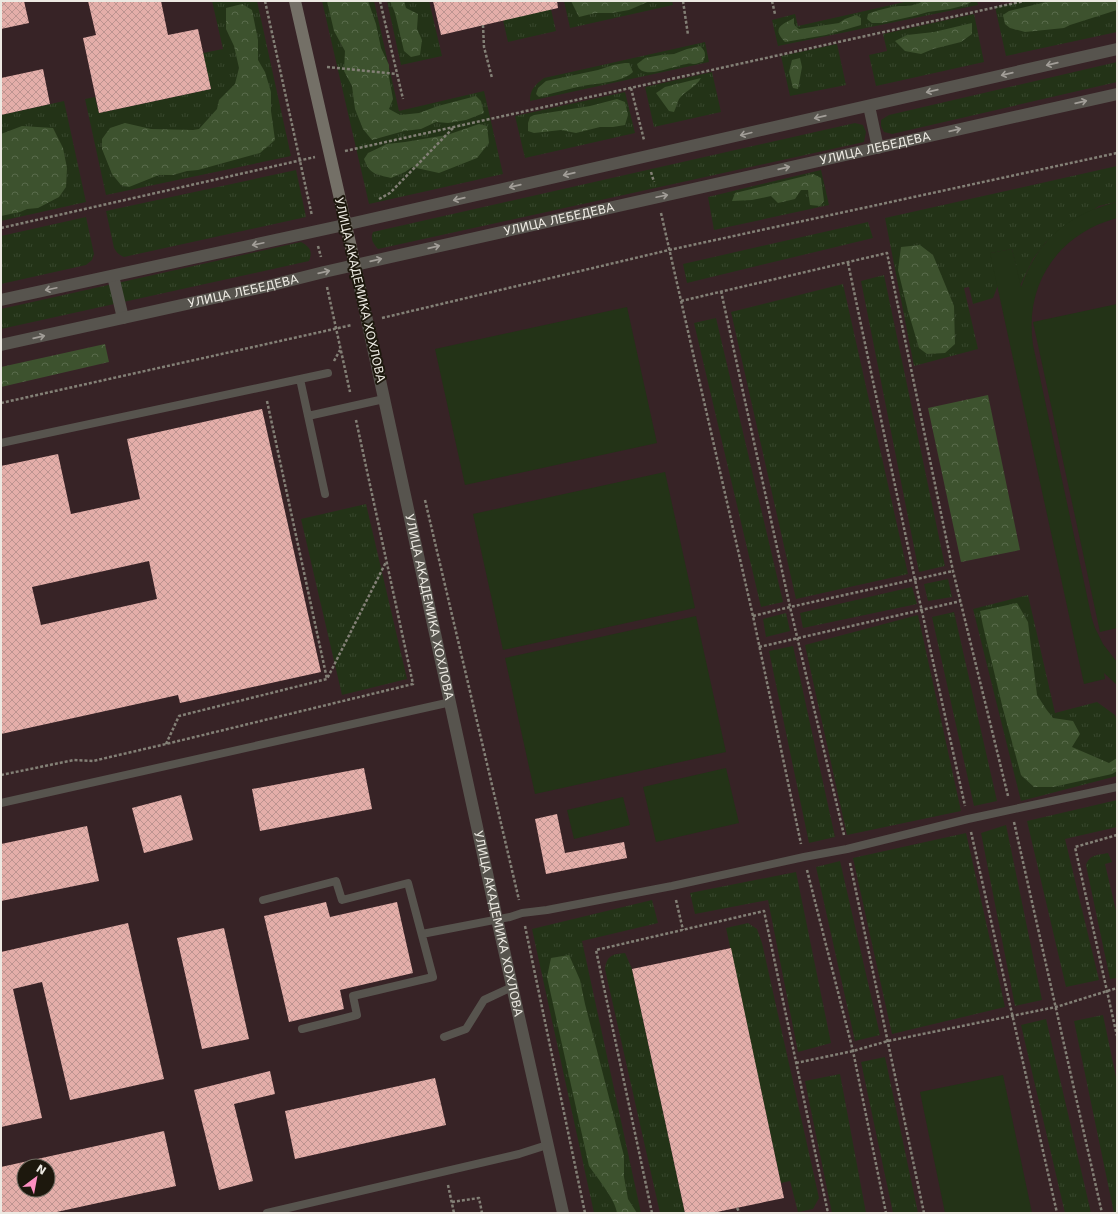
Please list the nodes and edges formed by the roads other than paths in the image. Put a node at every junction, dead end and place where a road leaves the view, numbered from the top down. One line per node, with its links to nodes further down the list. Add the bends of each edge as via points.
1 (296, 1): 6 (street, УЛИЦА АКАДЕМИКА ХОХЛОВА)
2 (1117, 49): 4 (street, one-way to 4)
3 (1117, 94): 5 (street, УЛИЦА ЛЕБЕДЕВА, one-way to 3)
4 (869, 106): 5 (street); 6 (street, one-way to 6)
5 (878, 148): 7 (street, УЛИЦА ЛЕБЕДЕВА, one-way to 5)
6 (346, 225): 7 (street, УЛИЦА АКАДЕМИКА ХОХЛОВА); 8 (street, one-way to 8)
7 (355, 265): 10 (street, УЛИЦА ЛЕБЕДЕВА); 14 (street, УЛИЦА АКАДЕМИКА ХОХЛОВА)
8 (112, 276): 9 (street, one-way to 9); 10 (street)
9 (1, 300)
10 (123, 318): 11 (street, УЛИЦА ЛЕБЕДЕВА, one-way to 10)
11 (1, 345)
12 (328, 373): 13 (lane)
13 (300, 379): 15 (lane); 16 (lane)
14 (384, 400): 15 (lane); 18 (street, УЛИЦА АКАДЕМИКА ХОХЛОВА)
15 (308, 416): 17 (lane)
16 (1, 444)
17 (325, 494)
18 (451, 702): 20 (lane); 22 (street, УЛИЦА АКАДЕМИКА ХОХЛОВА)
19 (1117, 788): 22 (lane, via 1011,809 847,849 672,886)
20 (1, 803)
21 (263, 900): 23 (lane, via 336,881 342,900 408,883)
22 (497, 919): 23 (lane); 24 (street, УЛИЦА АКАДЕМИКА ХОХЛОВА)
23 (422, 934): 25 (lane, via 433,977 353,996 357,1015)
24 (512, 987): 26 (lane, via 484,1000 466,1029); 27 (street, УЛИЦА АКАДЕМИКА ХОХЛОВА)
25 (302, 1029)
26 (444, 1037)
27 (547, 1145): 28 (lane, via 519,1154); 29 (street, УЛИЦА АКАДЕМИКА ХОХЛОВА)
28 (267, 1213)
29 (563, 1213)

